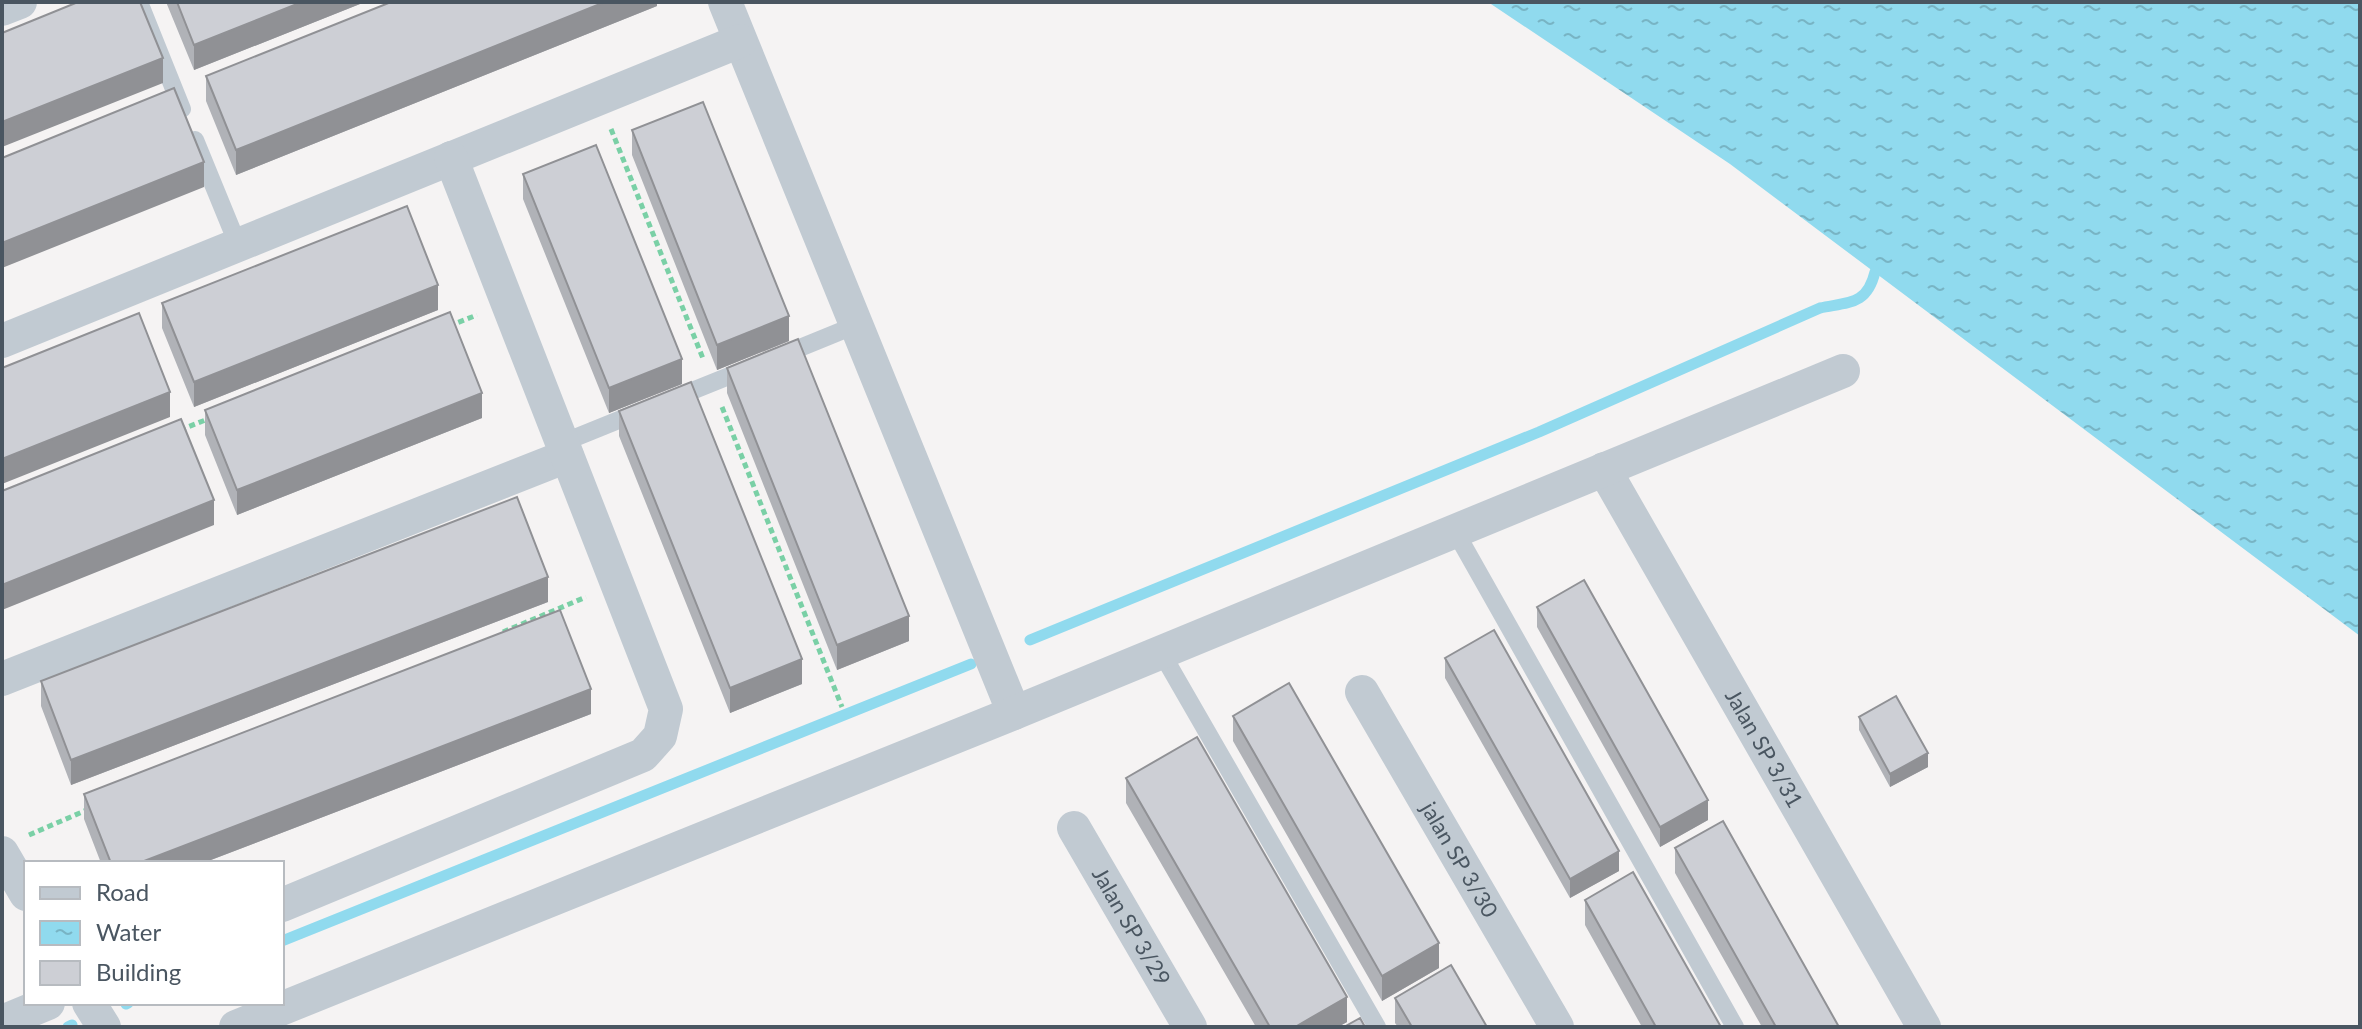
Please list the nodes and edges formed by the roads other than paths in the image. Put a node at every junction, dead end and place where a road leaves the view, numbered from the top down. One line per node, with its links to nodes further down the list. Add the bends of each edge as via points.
1 (20, 2): 4 (street)
2 (139, 2): 7 (lane)
3 (725, 2): 5 (street)
4 (2, 9)
5 (740, 41): 6 (street); 8 (street)
6 (451, 158): 7 (street); 11 (street)
7 (238, 245): 9 (street)
8 (856, 325): 11 (lane); 17 (street)
9 (2, 341)
10 (1843, 371): 12 (street)
11 (565, 449): 15 (street); 21 (street, via 666,709 660,736 643,755)
12 (1604, 469): 13 (street); 31 (street, Jalan SP 3/31)
13 (1455, 531): 14 (street); 30 (lane)
14 (1161, 652): 17 (street); 28 (lane)
15 (2, 679)
16 (1362, 692): 29 (street, jalan SP 3/30)
17 (1014, 713): 26 (street)
18 (1074, 828): 27 (street, Jalan SP 3/29)
19 (9, 847): 20 (street)
20 (24, 888)
21 (284, 904)
22 (43, 1005): 24 (street)
23 (90, 1005): 25 (street)
24 (2, 1022)
25 (104, 1027)
26 (236, 1027)
27 (1190, 1027)
28 (1377, 1027)
29 (1557, 1027)
30 (1735, 1027)
31 (1924, 1027)

